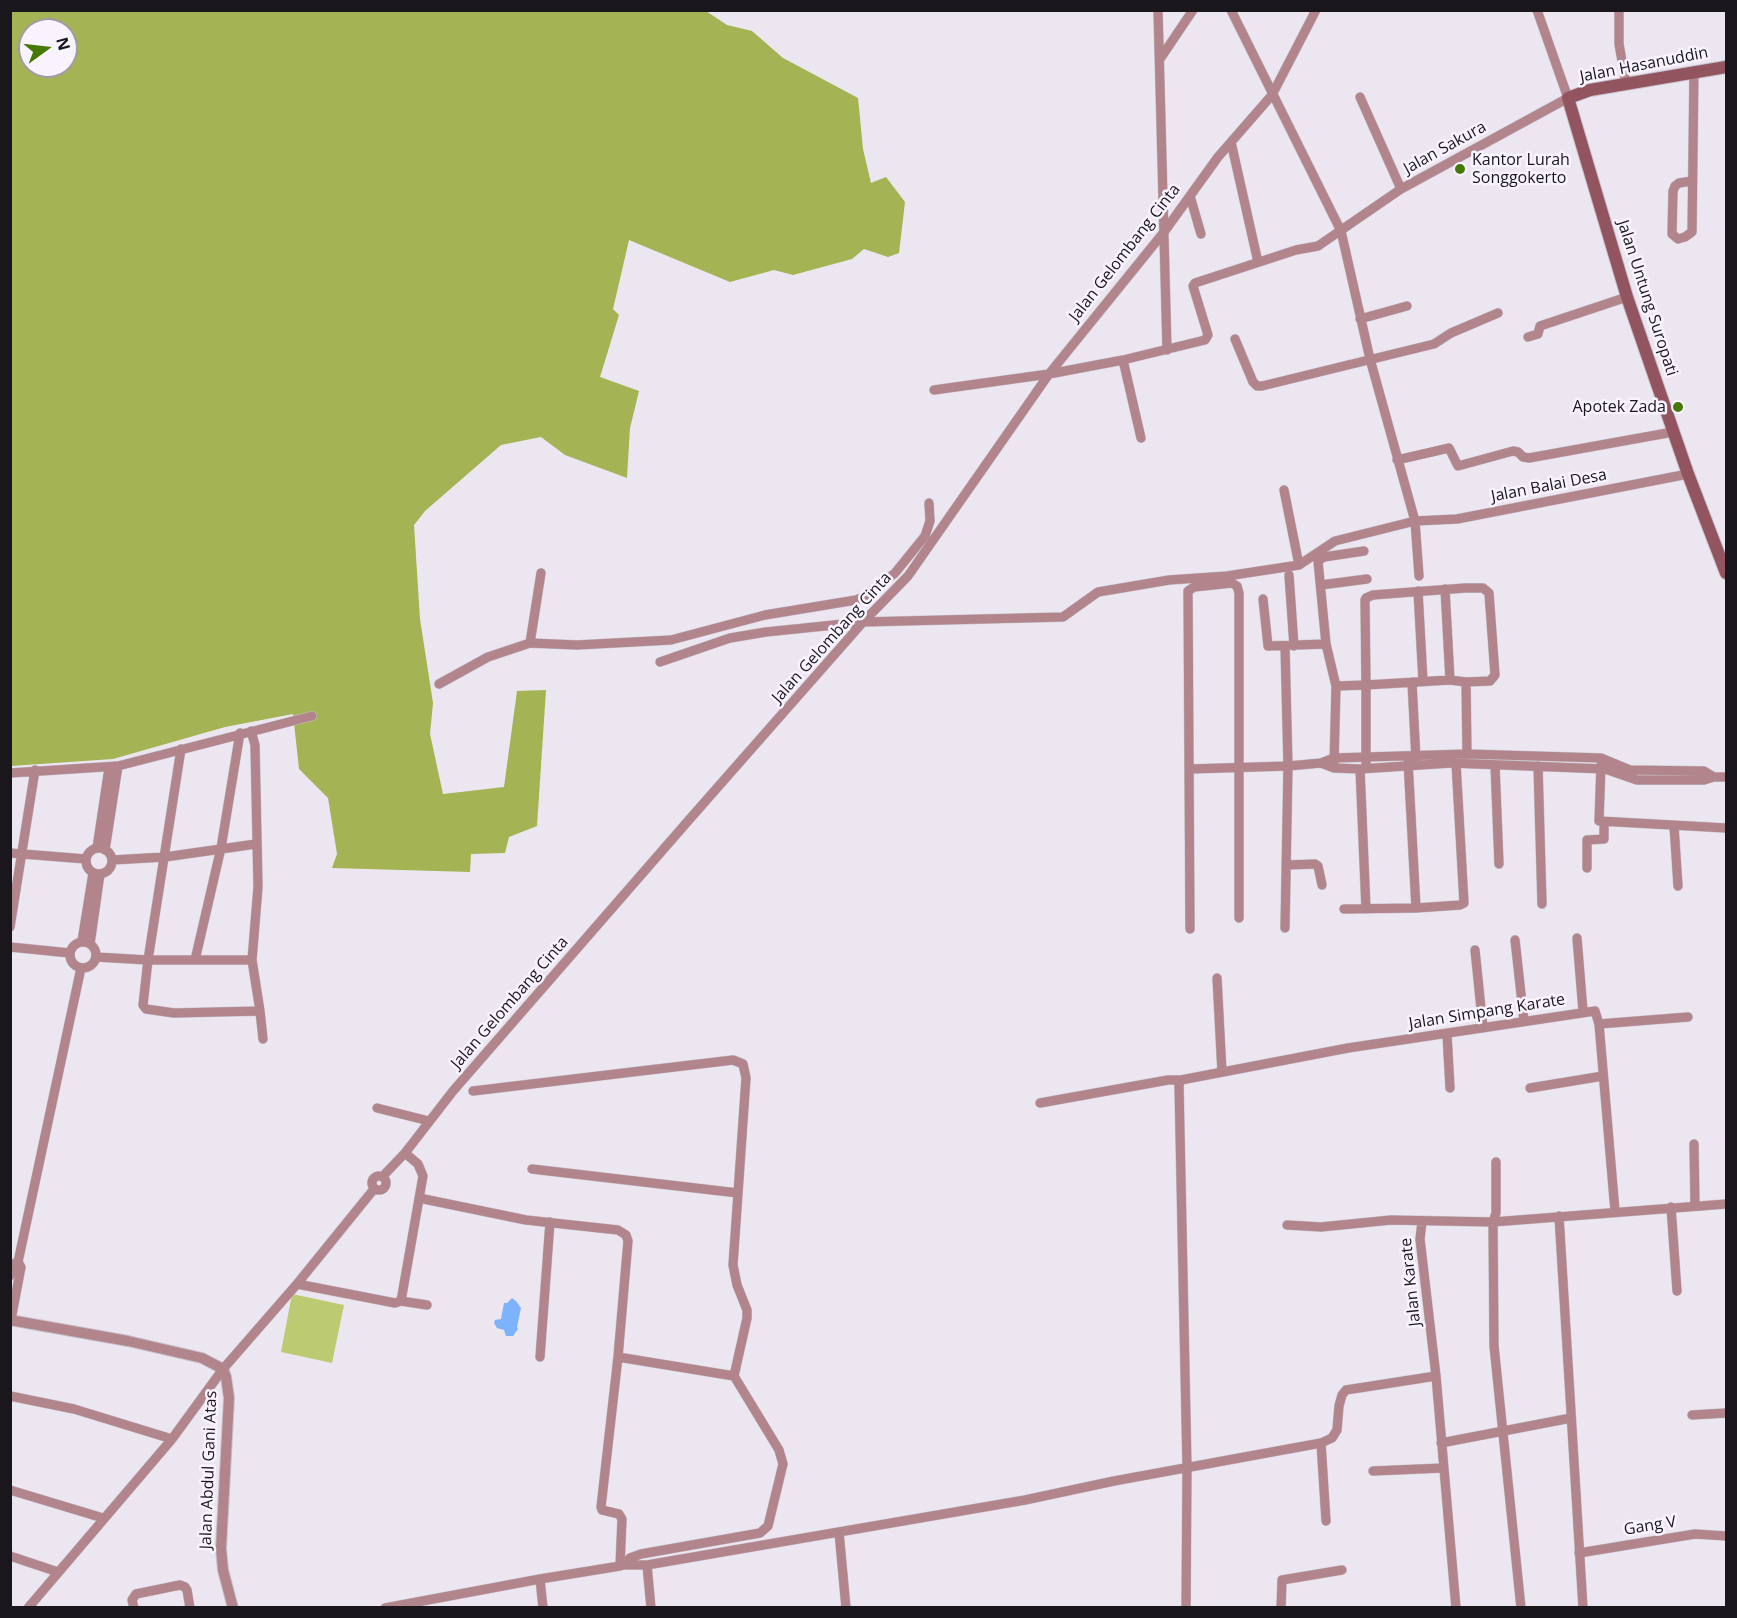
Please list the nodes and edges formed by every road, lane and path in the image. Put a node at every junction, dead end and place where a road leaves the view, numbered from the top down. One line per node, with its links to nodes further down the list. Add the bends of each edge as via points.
1 (1158, 10): 7 (street)
2 (1192, 10): 7 (street)
3 (1231, 10): 11 (street)
4 (1316, 10): 11 (street, Jalan Gelombang Cinta)
5 (1537, 10): 13 (street)
6 (1619, 10): 10 (street, via 1619,44)
7 (1160, 59): 19 (street)
8 (1726, 67): 9 (main road, Jalan Hasanuddin)
9 (1694, 71): 10 (main road, Jalan Hasanuddin); 15 (street)
10 (1626, 84): 13 (main road, Jalan Hasanuddin)
11 (1272, 95): 14 (street, Jalan Gelombang Cinta); 18 (street)
12 (1360, 97): 16 (street)
13 (1568, 98): 16 (street, Jalan Sakura); 22 (main road, Jalan Untung Suropati)
14 (1231, 142): 17 (street, Jalan Gelombang Cinta); 21 (street)
15 (1692, 181): 15 (street, via 1679,183 1673,191 1672,234 1678,239 1692,232)
16 (1401, 189): 18 (street, Jalan Sakura)
17 (1190, 195): 19 (street, Jalan Gelombang Cinta); 20 (street)
18 (1341, 231): 21 (street, Jalan Sakura, via 1318,246); 25 (street)
19 (1164, 232): 28 (street); 31 (street, Jalan Gelombang Cinta)
20 (1201, 234)
21 (1258, 262): 28 (street, Jalan Sakura, via 1195,283 1208,336)
22 (1628, 297): 26 (street, via 1540,326 1538,334); 33 (main road, Jalan Untung Suropati)
23 (1407, 306): 25 (street)
24 (1498, 313): 29 (street, via 1437,343)
25 (1360, 319): 29 (street)
26 (1528, 337)
27 (1235, 339): 29 (street, via 1253,382 1259,387)
28 (1167, 350): 30 (street)
29 (1370, 359): 35 (street)
30 (1123, 360): 31 (street); 34 (street)
31 (1049, 374): 32 (street); 51 (street, Jalan Gelombang Cinta, via 908,576)
32 (934, 390)
33 (1673, 432): 35 (street, via 1529,458 1513,451 1458,466 1449,448); 36 (main road, Jalan Untung Suropati)
34 (1141, 438)
35 (1397, 460): 39 (street)
36 (1688, 474): 39 (street, Jalan Balai Desa, via 1457,519); 43 (main road, Jalan Untung Suropati)
37 (1284, 490): 41 (street)
38 (929, 503): 52 (street, via 930,521 925,536 895,573 856,600 765,615 671,640)
39 (1415, 521): 41 (street, Jalan Balai Desa, via 1335,541); 45 (street)
40 (1364, 551): 47 (street, via 1319,558)
41 (1299, 565): 51 (street, via 1098,592 1063,617)
42 (541, 573): 52 (street)
43 (1726, 573)
44 (1289, 575): 54 (street)
45 (1419, 576)
46 (1367, 579): 47 (street)
47 (1321, 585): 53 (street)
48 (1445, 589): 49 (street); 56 (street); 59 (street, via 1483,588 1490,593 1495,675 1490,681)
49 (1418, 591): 57 (street); 61 (street, via 1366,598)
50 (1263, 599): 54 (street, via 1267,645)
51 (863, 621): 55 (street, via 730,638); 138 (street, Jalan Gelombang Cinta)
52 (530, 643): 60 (street, via 488,657)
53 (1326, 644): 54 (street); 62 (street)
54 (1290, 646): 74 (street)
55 (660, 662)
56 (1450, 680): 57 (street); 59 (street)
57 (1423, 681): 58 (street)
58 (1412, 682): 61 (street); 70 (street)
59 (1466, 682): 67 (street)
60 (439, 684)
61 (1366, 685): 62 (street); 68 (street)
62 (1336, 686): 72 (street)
63 (312, 716): 64 (street)
64 (251, 730): 65 (street); 88 (street, via 255,745)
65 (240, 733): 66 (street); 89 (street)
66 (181, 749): 76 (street); 93 (street)
67 (1467, 754): 70 (street); 71 (street)
68 (1366, 757): 70 (street); 72 (street); 79 (street)
69 (1601, 758): 71 (street); 80 (street); 83 (street, via 1630,770 1704,771)
70 (1412, 760): 73 (street); 79 (street); 103 (street)
71 (1498, 761): 73 (street); 75 (street); 96 (street)
72 (1334, 763): 74 (street); 79 (street)
73 (1456, 763): 103 (street, via 1464,903)
74 (1288, 766): 77 (street); 97 (street)
75 (1538, 766): 80 (street); 102 (street)
76 (113, 767): 81 (street); 90 (street)
77 (1240, 767): 78 (street); 78 (street, via 1239,593 1232,583 1194,586 1188,591); 106 (street)
78 (1190, 769): 109 (street)
79 (1363, 769): 105 (street)
80 (1601, 769): 83 (street, via 1637,780); 85 (street, via 1599,821)
81 (35, 770): 82 (street); 92 (street)
82 (10, 773)
83 (1714, 777): 84 (street)
84 (1726, 777)
85 (1604, 822): 86 (street); 98 (street, via 1604,839 1587,840)
86 (1674, 826): 87 (street); 101 (street)
87 (1726, 828)
88 (256, 844): 89 (street); 119 (street, via 258,887)
89 (221, 848): 93 (street); 118 (street)
90 (101, 849): 94 (street, via 90,852); 95 (street)
91 (10, 853): 92 (street)
92 (22, 854): 94 (street); 107 (street)
93 (165, 857): 95 (street); 117 (street)
94 (86, 859): 99 (street, via 87,867)
95 (112, 860): 99 (street, via 108,871)
96 (1499, 864)
97 (1287, 865): 100 (street, via 1315,864); 108 (street)
98 (1587, 868)
99 (97, 874): 112 (street)
100 (1322, 885)
101 (1678, 886)
102 (1542, 904)
103 (1416, 908): 105 (street)
104 (1344, 909): 105 (street)
105 (1366, 909)
106 (1239, 918)
107 (10, 927)
108 (1285, 928)
109 (1190, 929)
110 (1577, 938): 123 (street)
111 (1515, 940): 125 (street)
112 (86, 943): 115 (street, via 73,946); 116 (street, via 95,949)
113 (10, 947): 115 (street)
114 (1475, 950): 127 (street)
115 (70, 952): 120 (street, via 71,961)
116 (96, 957): 117 (street); 120 (street, via 92,964)
117 (148, 960): 118 (street); 122 (street, via 143,1005 146,1009 190,1014)
118 (195, 960): 119 (street)
119 (252, 960): 122 (street)
120 (81, 968): 154 (street)
121 (1217, 978): 130 (street)
122 (260, 1011): 129 (street)
123 (1583, 1011): 125 (street, Jalan Simpang Karate); 126 (street, Jalan Simpang Karate, via 1595,1011)
124 (1688, 1017): 126 (street)
125 (1524, 1021): 127 (street, Jalan Simpang Karate)
126 (1599, 1024): 131 (street)
127 (1483, 1029): 128 (street, Jalan Simpang Karate)
128 (1447, 1034): 130 (street, Jalan Simpang Karate); 133 (street)
129 (263, 1039)
130 (1222, 1072): 132 (street, Jalan Simpang Karate)
131 (1603, 1076): 134 (street); 148 (street)
132 (1183, 1080): 136 (street, Jalan Simpang Karate); 174 (street, via 1179,1085)
133 (1450, 1088)
134 (1530, 1088)
135 (473, 1091): 143 (street, via 737,1060 745,1068 746,1078)
136 (1040, 1103)
137 (377, 1108): 138 (street)
138 (429, 1121): 140 (street, Jalan Gelombang Cinta)
139 (1694, 1144): 146 (street)
140 (405, 1153): 144 (street, via 423,1176); 156 (street, Jalan Gelombang Cinta, via 383,1176 384,1187 374,1189)
141 (1496, 1162): 152 (street)
142 (532, 1169): 143 (street)
143 (738, 1193): 164 (street, via 733,1265 747,1318)
144 (419, 1198): 150 (street); 158 (street)
145 (1726, 1203): 146 (street, Jalan Karate)
146 (1695, 1205): 147 (street, Jalan Karate)
147 (1671, 1207): 148 (street, Jalan Karate); 157 (street)
148 (1615, 1211): 149 (street, Jalan Karate)
149 (1559, 1216): 152 (street, Jalan Karate); 169 (street)
150 (550, 1222): 161 (street); 162 (street, via 618,1230 626,1235)
151 (1422, 1222): 152 (street, Jalan Karate); 153 (street); 165 (street, Jalan Karate, via 1420,1239)
152 (1493, 1222): 170 (street, via 1494,1346)
153 (1287, 1225)
154 (16, 1259): 155 (street); 160 (street, via 21,1267)
155 (10, 1276)
156 (297, 1284): 158 (street); 163 (street)
157 (1677, 1291)
158 (401, 1301): 159 (street)
159 (426, 1305)
160 (11, 1320): 163 (street, via 201,1358)
161 (540, 1357)
162 (618, 1357): 164 (street); 185 (street, via 601,1507 622,1519)
163 (223, 1370): 171 (street); 192 (street, Jalan Abdul Gani Atas, via 229,1398 221,1548)
164 (734, 1376): 185 (street, via 782,1459 768,1526 755,1534 641,1554)
165 (1436, 1376): 172 (street, via 1346,1390 1339,1406 1337,1430 1332,1438); 173 (street, Jalan Karate)
166 (10, 1396): 171 (street, via 74,1409)
167 (1726, 1413): 168 (street)
168 (1692, 1415)
169 (1571, 1418): 170 (street); 182 (street)
170 (1502, 1432): 173 (street); 200 (street)
171 (172, 1439): 178 (street)
172 (1321, 1443): 174 (street); 179 (street)
173 (1442, 1443): 175 (street, Jalan Karate)
174 (1187, 1467): 180 (street); 197 (street)
175 (1443, 1468): 176 (street); 199 (street, Jalan Karate)
176 (1373, 1471)
177 (10, 1490): 178 (street)
178 (103, 1518): 187 (street)
179 (1326, 1521)
180 (839, 1532): 184 (street); 196 (street)
181 (1726, 1536): 182 (street, Gang V, via 1695,1534)
182 (1579, 1553): 201 (street)
183 (10, 1556): 187 (street)
184 (647, 1565): 185 (street); 195 (street)
185 (622, 1566): 188 (street)
186 (1342, 1570): 198 (street, via 1282,1580)
187 (58, 1572): 189 (street)
188 (540, 1579): 193 (street); 194 (street)
189 (28, 1608)
190 (134, 1608): 191 (street, via 132,1597 136,1594 180,1585 187,1590)
191 (190, 1608)
192 (233, 1608)
193 (385, 1608)
194 (543, 1608)
195 (651, 1608)
196 (846, 1608)
197 (1186, 1608)
198 (1281, 1608)
199 (1456, 1608)
200 (1521, 1608)
201 (1583, 1608)

